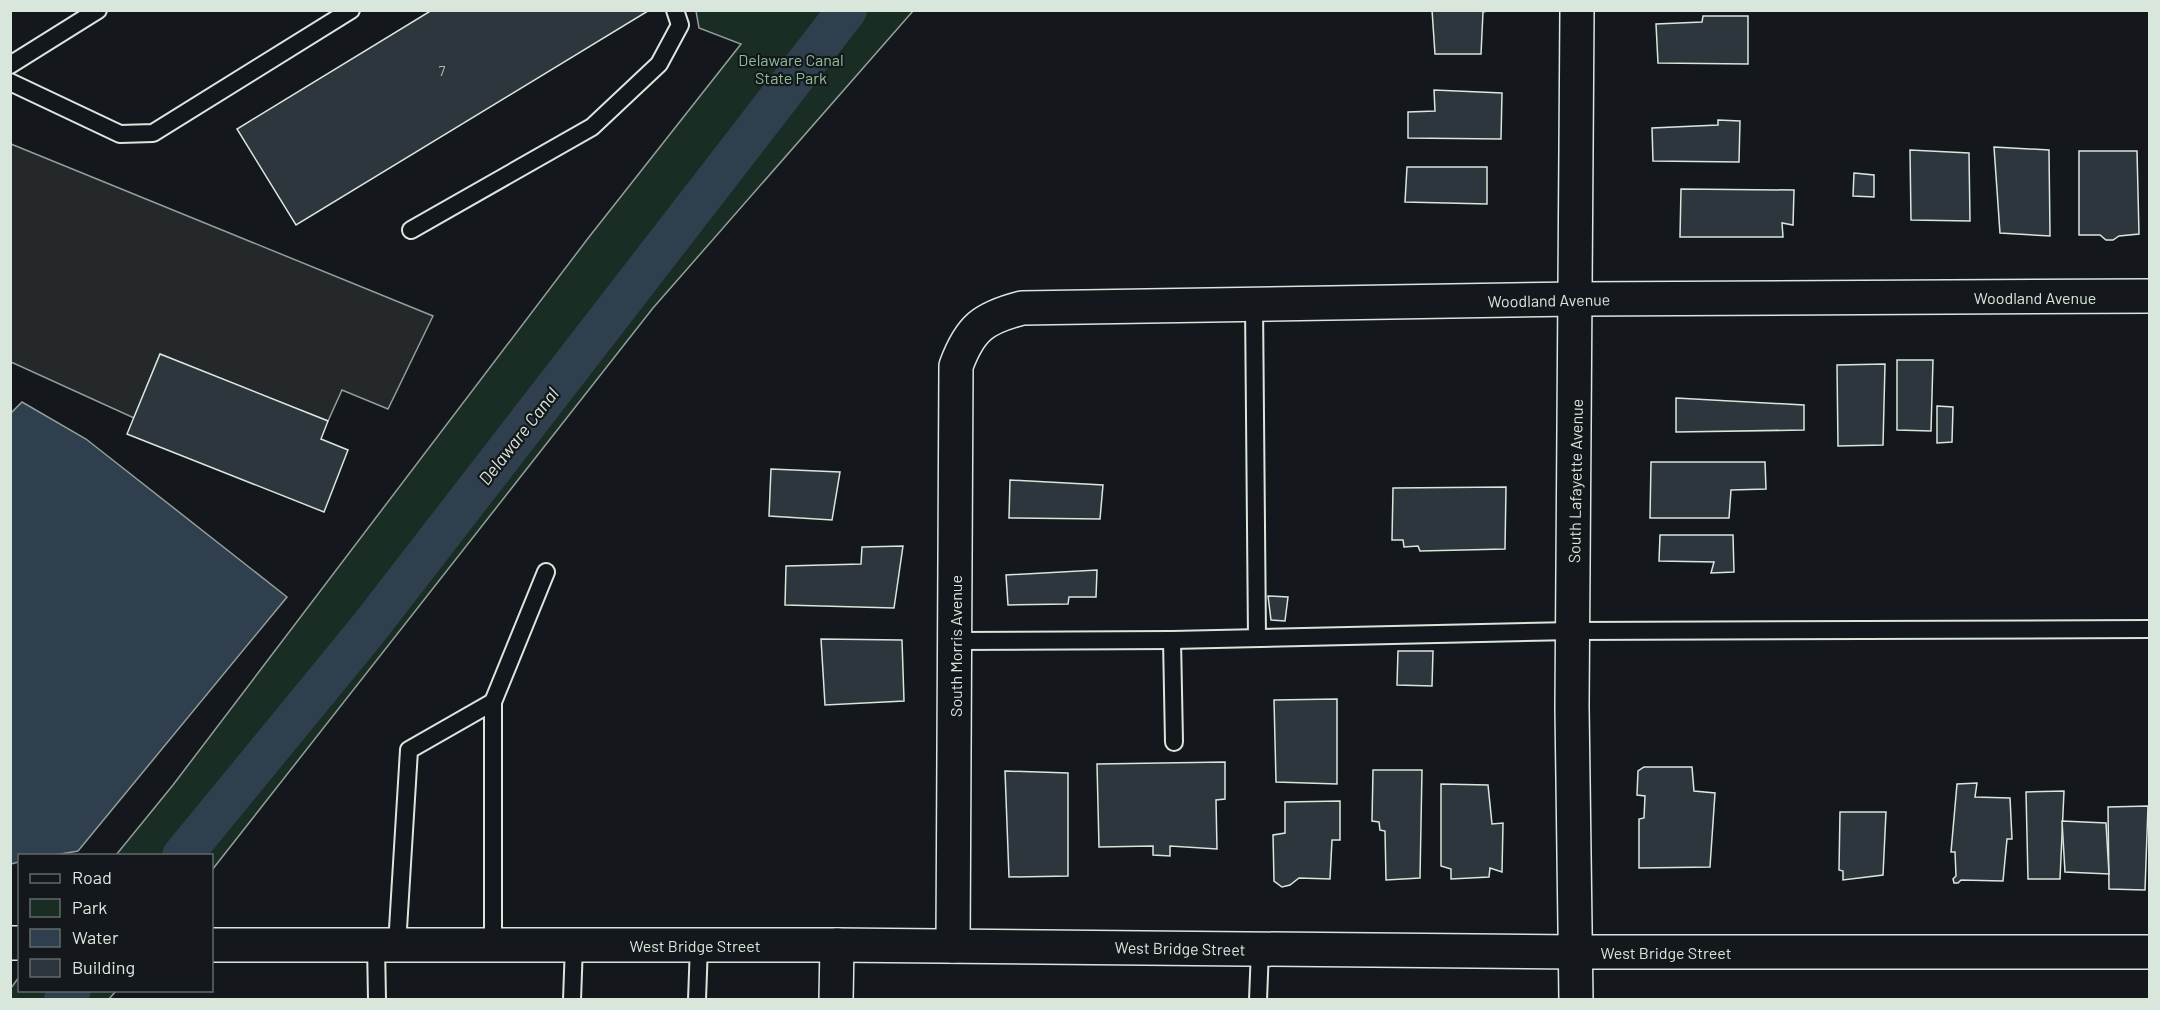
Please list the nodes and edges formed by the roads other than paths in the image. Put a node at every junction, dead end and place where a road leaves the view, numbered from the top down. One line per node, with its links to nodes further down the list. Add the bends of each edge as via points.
1 (98, 10): 5 (lane)
2 (351, 10): 6 (lane, via 153,132 120,134)
3 (675, 10): 7 (lane, via 680,25 659,64 591,127)
4 (1577, 10): 9 (street, South Lafayette Avenue)
5 (10, 65)
6 (10, 82)
7 (411, 230)
8 (2150, 296): 9 (street, Woodland Avenue)
9 (1577, 299): 10 (street, Woodland Avenue); 14 (street, South Lafayette Avenue)
10 (1254, 304): 11 (street, Woodland Avenue, via 1022,308 997,314 976,329); 15 (lane)
11 (963, 347): 17 (street, South Morris Avenue, via 956,366)
12 (546, 572): 18 (lane)
13 (2150, 629): 14 (lane)
14 (1573, 631): 15 (lane); 28 (street, South Lafayette Avenue)
15 (1257, 639): 16 (lane)
16 (1172, 640): 17 (lane); 19 (lane)
17 (955, 641): 26 (street, South Morris Avenue)
18 (493, 702): 20 (lane); 22 (lane, via 409,750)
19 (1174, 742)
20 (493, 944): 22 (street, West Bridge Street); 23 (street, West Bridge Street)
21 (213, 945): 22 (street, West Bridge Street)
22 (387, 945): 30 (lane)
23 (574, 945): 24 (street, West Bridge Street); 31 (lane)
24 (699, 945): 25 (street, West Bridge Street); 32 (lane)
25 (837, 945): 26 (street, West Bridge Street); 33 (street)
26 (953, 946): 27 (street, West Bridge Street)
27 (1260, 949): 28 (street, West Bridge Street); 34 (lane)
28 (1575, 952): 29 (street, West Bridge Street); 35 (street, South Lafayette Avenue)
29 (2150, 952)
30 (377, 999)
31 (572, 999)
32 (697, 999)
33 (836, 999)
34 (1258, 999)
35 (1576, 999)

